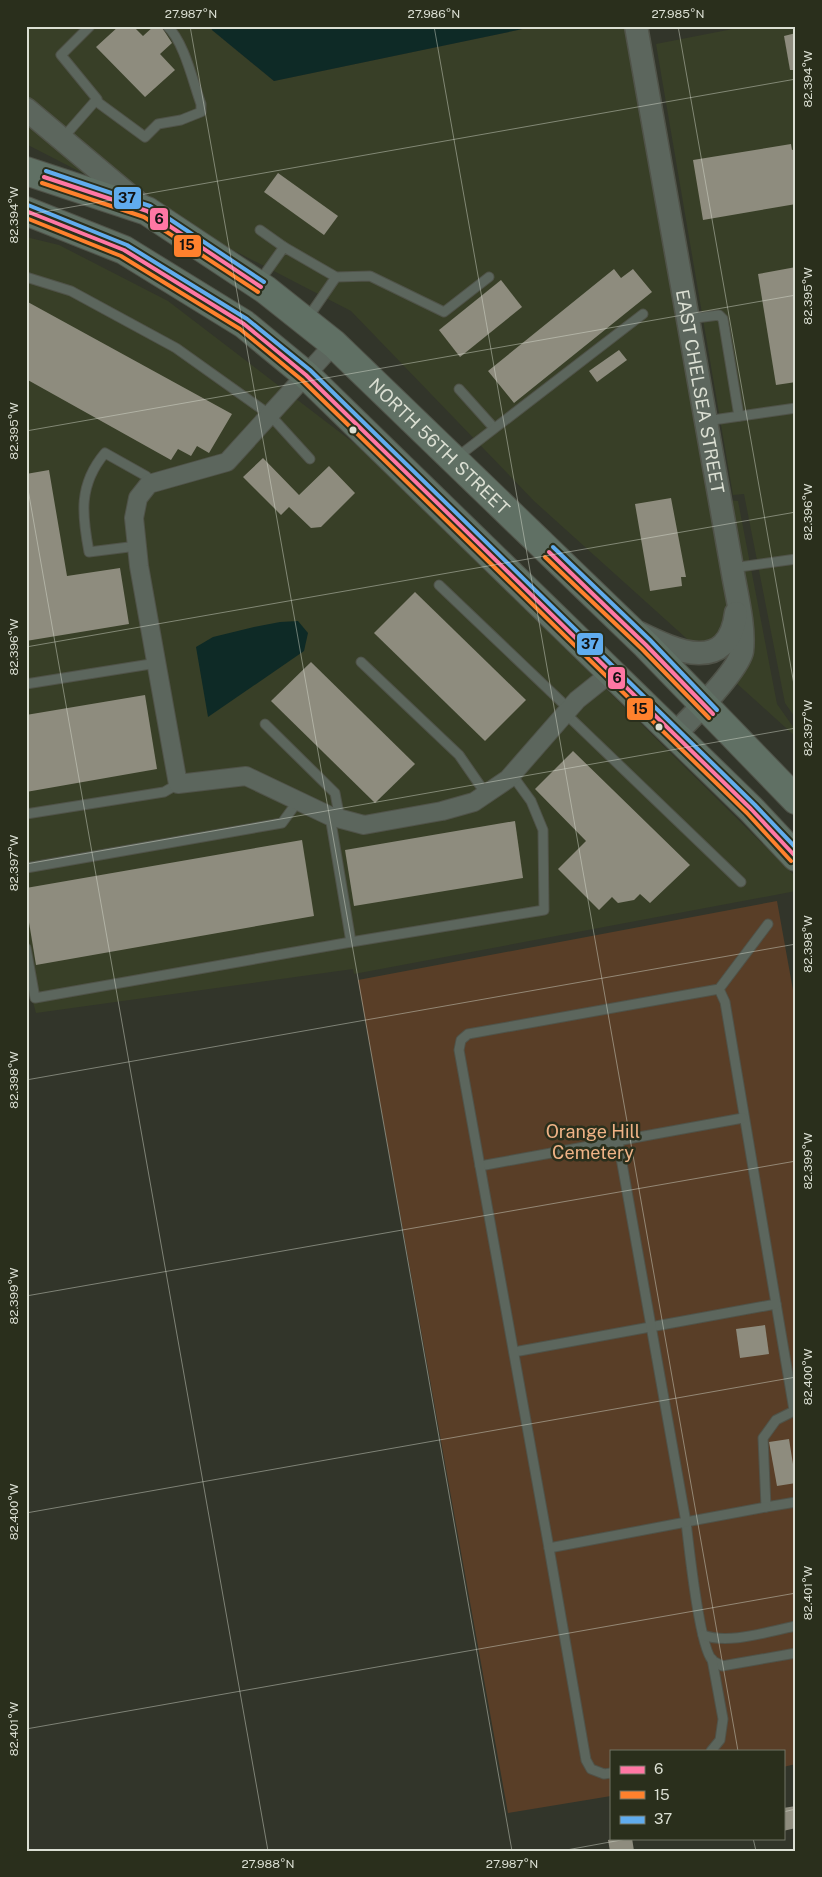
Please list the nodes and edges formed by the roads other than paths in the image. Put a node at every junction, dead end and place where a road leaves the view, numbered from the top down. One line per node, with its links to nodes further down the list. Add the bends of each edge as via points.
1 (90, 26): 4 (lane, via 61,55)
2 (167, 26): 4 (lane, via 181,44 201,112 158,124 145,137)
3 (636, 26): 17 (street, EAST CHELSEA STREET)
4 (96, 101): 6 (lane)
5 (26, 109): 6 (street)
6 (62, 139): 9 (street)
7 (26, 171): 9 (main road, NORTH 56TH STREET)
8 (26, 211): 20 (main road, via 124,250 244,324)
9 (147, 211): 15 (main road, NORTH 56TH STREET)
10 (260, 230): 11 (lane)
11 (284, 248): 13 (lane); 15 (lane)
12 (26, 277): 23 (lane, via 72,291 176,348)
13 (336, 277): 14 (lane, via 370,276 444,312); 18 (lane)
14 (489, 277)
15 (257, 285): 18 (main road, NORTH 56TH STREET)
16 (643, 314): 26 (lane)
17 (688, 319): 24 (lane, via 719,316 724,319); 25 (street, EAST CHELSEA STREET)
18 (305, 322): 19 (main road, NORTH 56TH STREET)
19 (334, 344): 20 (street); 28 (main road, NORTH 56TH STREET)
20 (306, 374): 23 (street); 38 (main road)
21 (459, 389): 26 (lane)
22 (796, 408): 24 (lane)
23 (270, 415): 27 (lane); 29 (street, via 228,462)
24 (739, 416): 25 (lane)
25 (706, 421): 32 (street, EAST CHELSEA STREET)
26 (494, 428): 28 (lane)
27 (310, 459)
28 (454, 460): 35 (main road, NORTH 56TH STREET)
29 (153, 483): 30 (street, via 138,498 134,518); 30 (lane, via 104,453 95,466 84,495 83,518 89,552)
30 (137, 546): 37 (street)
31 (796, 559): 32 (lane)
32 (732, 568): 34 (street, EAST CHELSEA STREET)
33 (439, 585): 41 (lane)
34 (737, 602): 35 (street, via 735,622 729,637 712,651 702,654 668,648); 40 (street, EAST CHELSEA STREET, via 742,653)
35 (628, 628): 40 (main road, NORTH 56TH STREET)
36 (361, 662): 46 (lane, via 459,755)
37 (157, 663): 39 (lane); 45 (street)
38 (612, 672): 41 (street); 43 (main road)
39 (26, 684)
40 (704, 705): 43 (street, EAST CHELSEA STREET); 47 (main road, NORTH 56TH STREET)
41 (567, 711): 44 (street); 53 (lane)
42 (265, 724): 50 (lane, via 335,793)
43 (675, 734): 51 (main road)
44 (512, 775): 46 (street); 55 (lane, via 531,801 543,830 544,910)
45 (178, 784): 48 (street, via 246,776); 49 (lane, via 164,792)
46 (486, 794): 50 (street, via 474,802 442,811 364,825)
47 (796, 800)
48 (298, 801): 50 (street); 52 (lane, via 282,823)
49 (26, 814)
50 (335, 817): 55 (lane)
51 (796, 857)
52 (26, 868)
53 (741, 882)
54 (768, 924): 57 (lane)
55 (350, 942): 56 (lane, via 35,998)
56 (26, 948)
57 (718, 989): 58 (lane, via 725,1002); 60 (lane, via 468,1034 461,1040 459,1050)
58 (743, 1118): 59 (lane); 61 (lane)
59 (618, 1141): 60 (lane); 62 (lane)
60 (480, 1166): 63 (lane)
61 (776, 1304): 62 (lane); 64 (lane)
62 (650, 1326): 63 (lane); 67 (lane)
63 (514, 1352): 68 (lane)
64 (795, 1410): 66 (lane, via 776,1420 763,1438)
65 (796, 1502): 66 (lane)
66 (766, 1507): 67 (lane)
67 (686, 1522): 68 (lane); 70 (lane)
68 (549, 1548): 74 (lane, via 586,1760 591,1769)
69 (796, 1626): 70 (lane, via 740,1637 714,1639)
70 (703, 1635): 72 (lane)
71 (796, 1653): 72 (lane, via 722,1666)
72 (712, 1659): 73 (lane, via 723,1719 720,1740)
73 (712, 1750)
74 (610, 1773)

